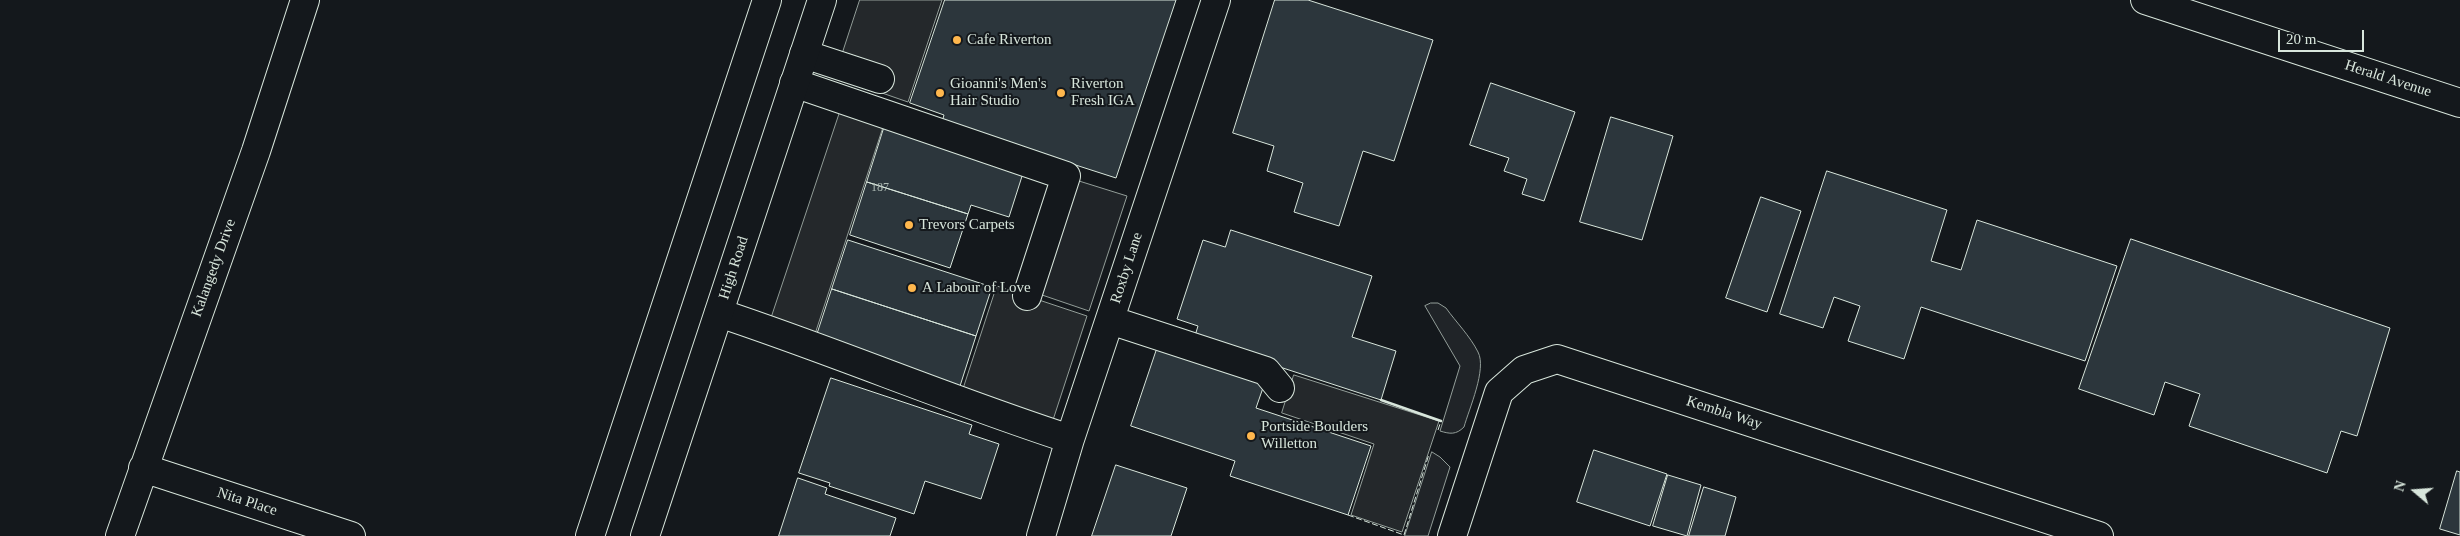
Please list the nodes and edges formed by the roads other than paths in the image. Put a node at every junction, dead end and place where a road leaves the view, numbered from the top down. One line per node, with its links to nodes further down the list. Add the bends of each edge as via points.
1 (306, 0): 15 (street, Kalangedy Drive)
2 (766, 0): 18 (street)
3 (822, 0): 6 (street, High Road)
4 (1216, 0): 12 (street, Roxby Lane)
5 (2145, 0): 9 (street, Herald Avenue)
6 (804, 54): 7 (street); 8 (street, High Road)
7 (880, 80)
8 (794, 83): 10 (street, via 1066,176); 11 (street, High Road)
9 (2460, 103)
10 (1028, 296)
11 (719, 313): 14 (street); 19 (street, High Road)
12 (1110, 320): 13 (street, via 1266,370); 14 (street, Roxby Lane, via 1085,360)
13 (1280, 388)
14 (1070, 439): 20 (street, Roxby Lane)
15 (143, 468): 16 (street, Kalangedy Drive); 17 (street, Nita Place)
16 (120, 536)
17 (351, 536)
18 (590, 536)
19 (645, 536)
20 (1041, 536)
21 (1452, 536): 22 (street, Kembla Way, via 1499,392 1524,370 1557,359)
22 (2099, 536)

